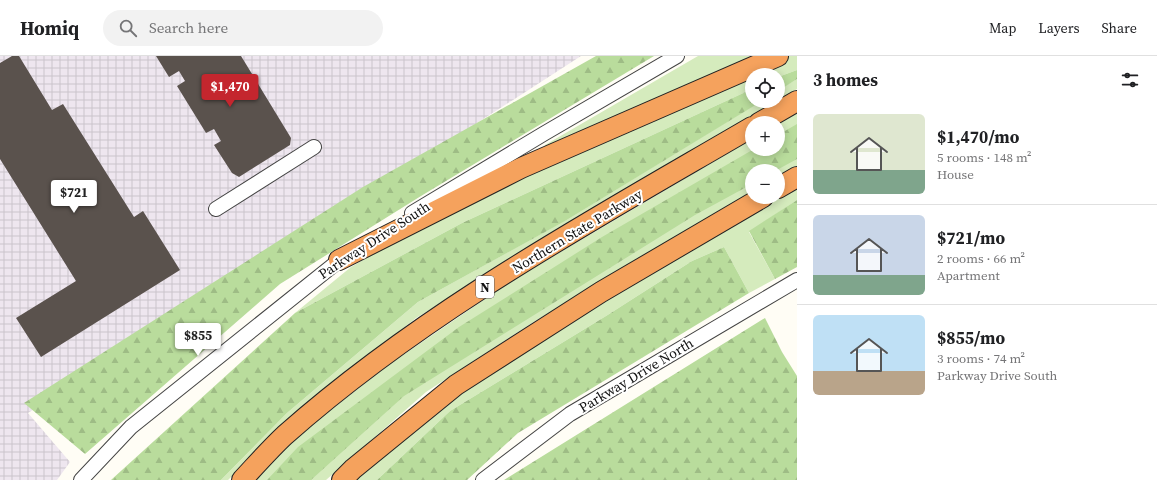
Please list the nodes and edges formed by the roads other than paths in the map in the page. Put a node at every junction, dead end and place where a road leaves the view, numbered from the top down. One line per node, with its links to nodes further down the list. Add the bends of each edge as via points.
1 (678, 56): 11 (street, Parkway Drive South, via 545,133)
2 (778, 56): 11 (highway, via 521,168)
3 (797, 101): 4 (highway)
4 (771, 116)
5 (745, 131): 14 (highway, Northern State Parkway / N, via 532,255 381,357 284,436)
6 (314, 147): 10 (street)
7 (797, 177): 8 (highway)
8 (785, 184)
9 (751, 204): 15 (highway, via 601,292 456,385)
10 (216, 209)
11 (339, 260): 13 (street, Parkway Drive South, via 131,427)
12 (797, 280): 16 (street, Parkway Drive North, via 570,414)
13 (81, 480)
14 (242, 480)
15 (342, 480)
16 (483, 480)

